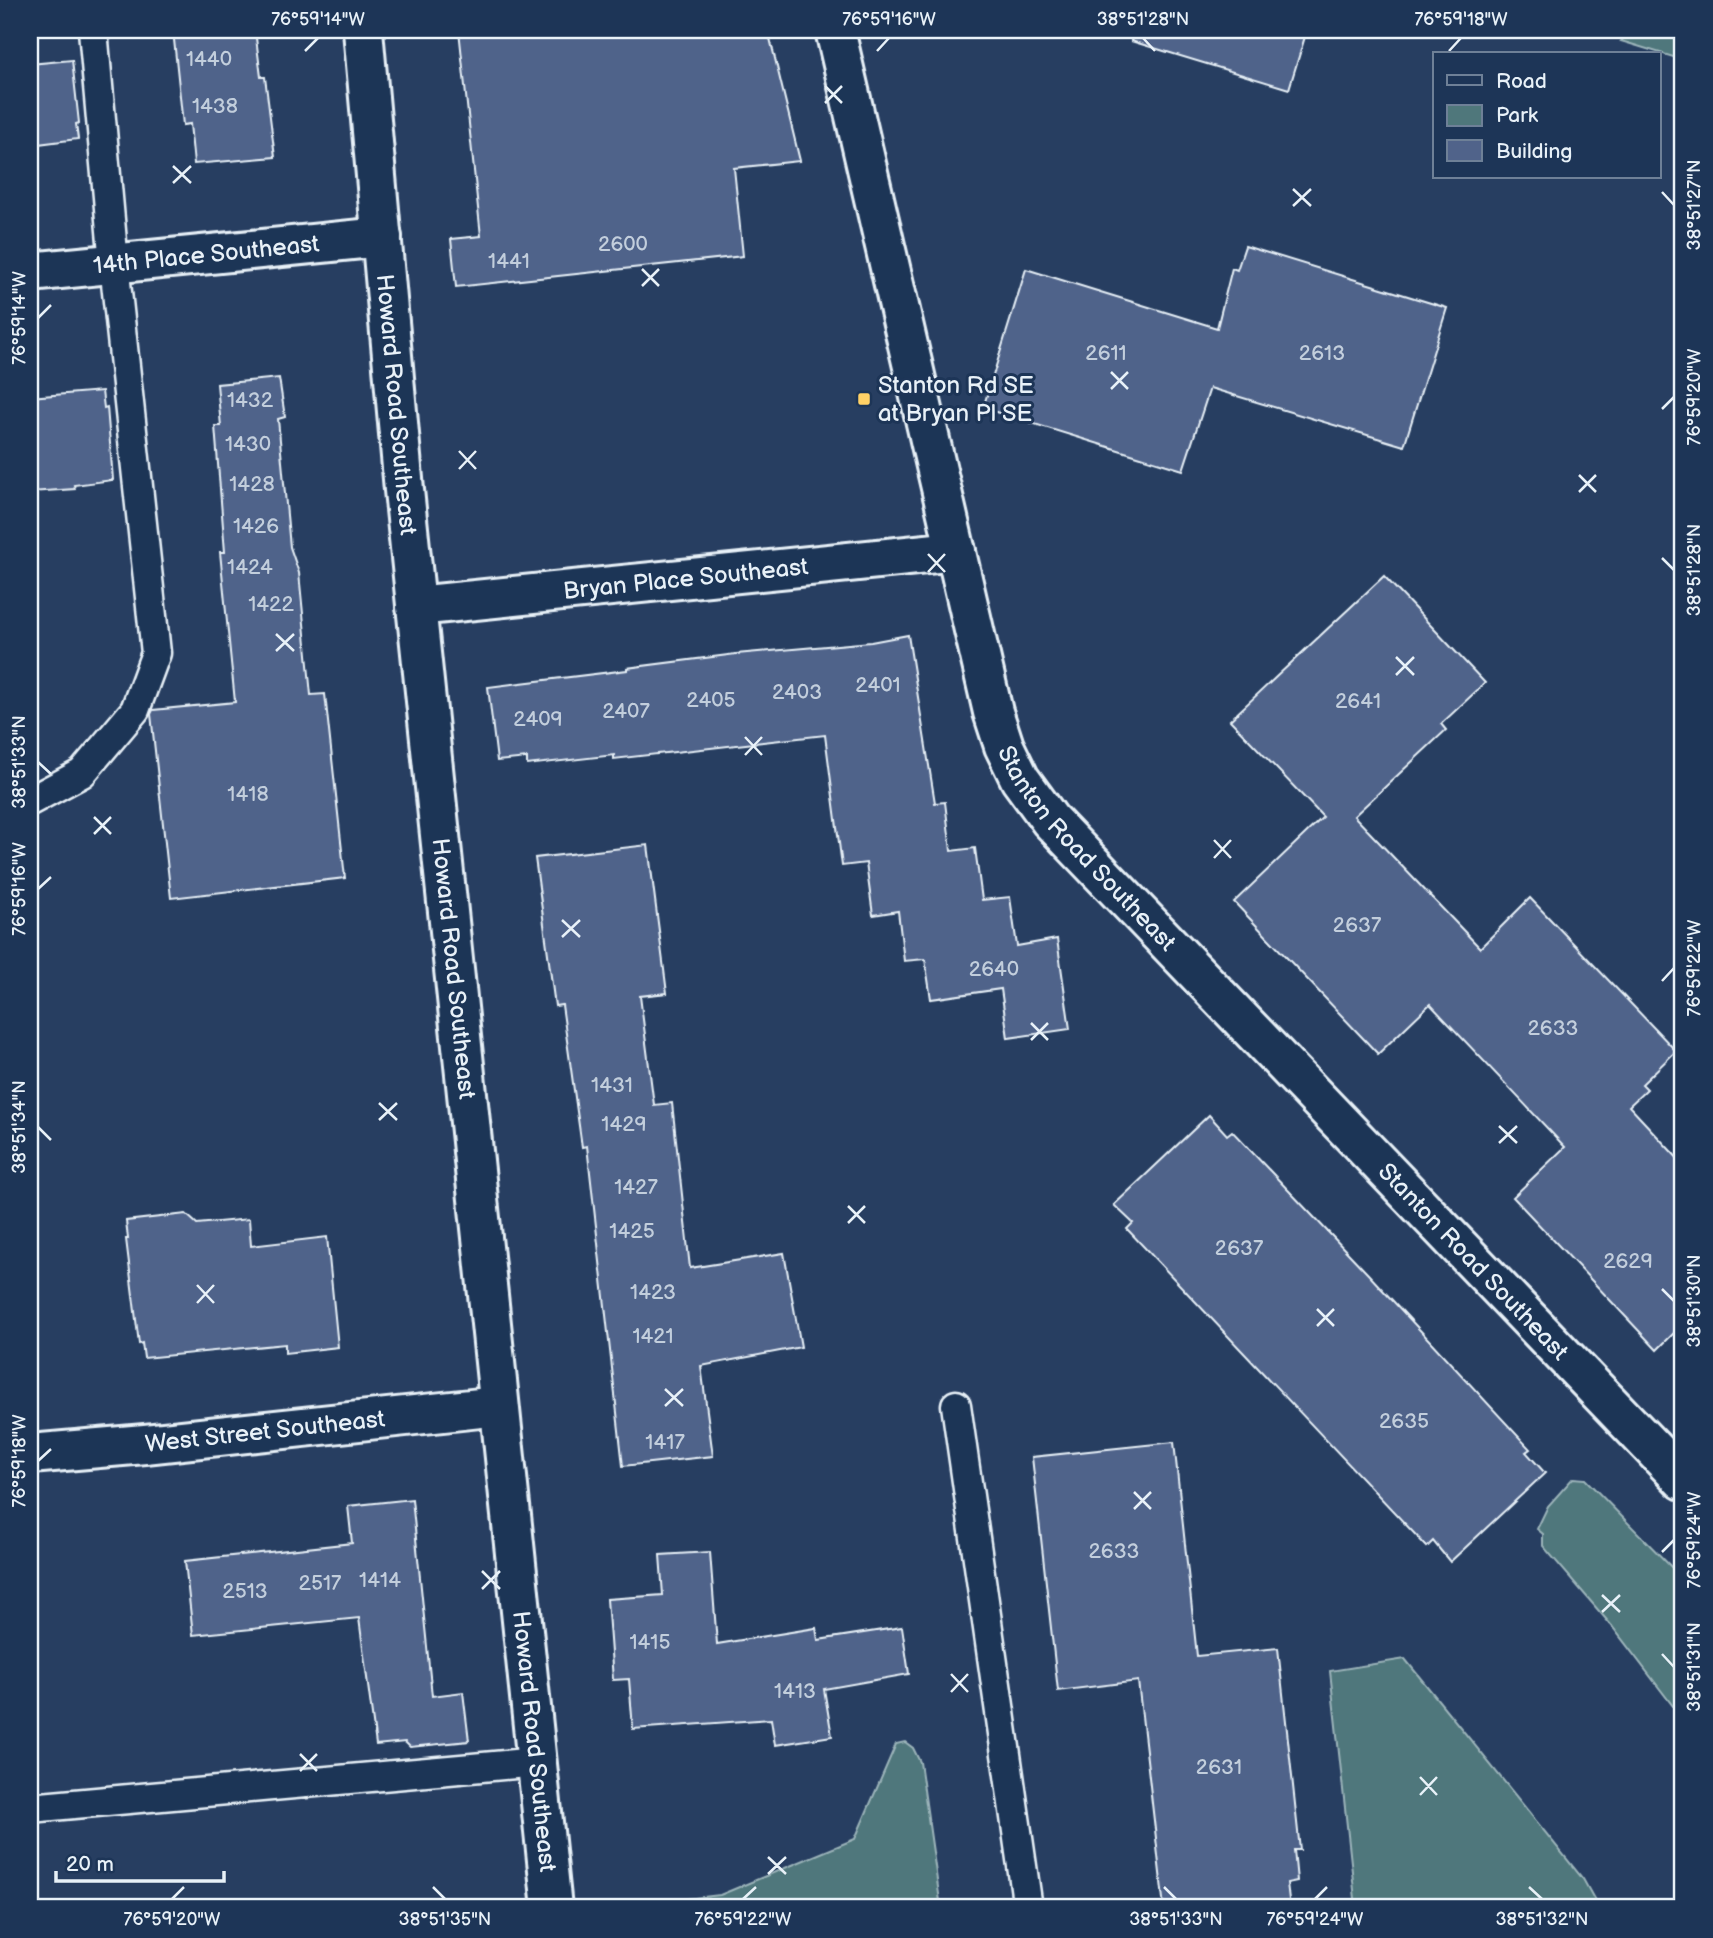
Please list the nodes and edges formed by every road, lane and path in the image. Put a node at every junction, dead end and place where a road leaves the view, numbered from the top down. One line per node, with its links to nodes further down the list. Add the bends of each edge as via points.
1 (93, 30): 5 (lane)
2 (363, 30): 4 (street, Howard Road Southeast)
3 (835, 30): 7 (street, Stanton Road Southeast)
4 (382, 237): 5 (street, 14th Place Southeast); 8 (street, Howard Road Southeast)
5 (114, 264): 6 (street, 14th Place Southeast); 9 (lane, via 156,653 135,710 82,773)
6 (30, 272)
7 (956, 551): 8 (street, Bryan Place Southeast); 13 (street, Stanton Road Southeast, via 1004,746 1020,779 1051,820)
8 (416, 606): 11 (street, Howard Road Southeast)
9 (30, 800)
10 (956, 1405): 17 (lane)
11 (499, 1406): 12 (street, West Street Southeast); 14 (street, Howard Road Southeast)
12 (30, 1454)
13 (1683, 1480)
14 (537, 1762): 15 (lane); 16 (street, Howard Road Southeast)
15 (30, 1808)
16 (552, 1908)
17 (1028, 1908)

